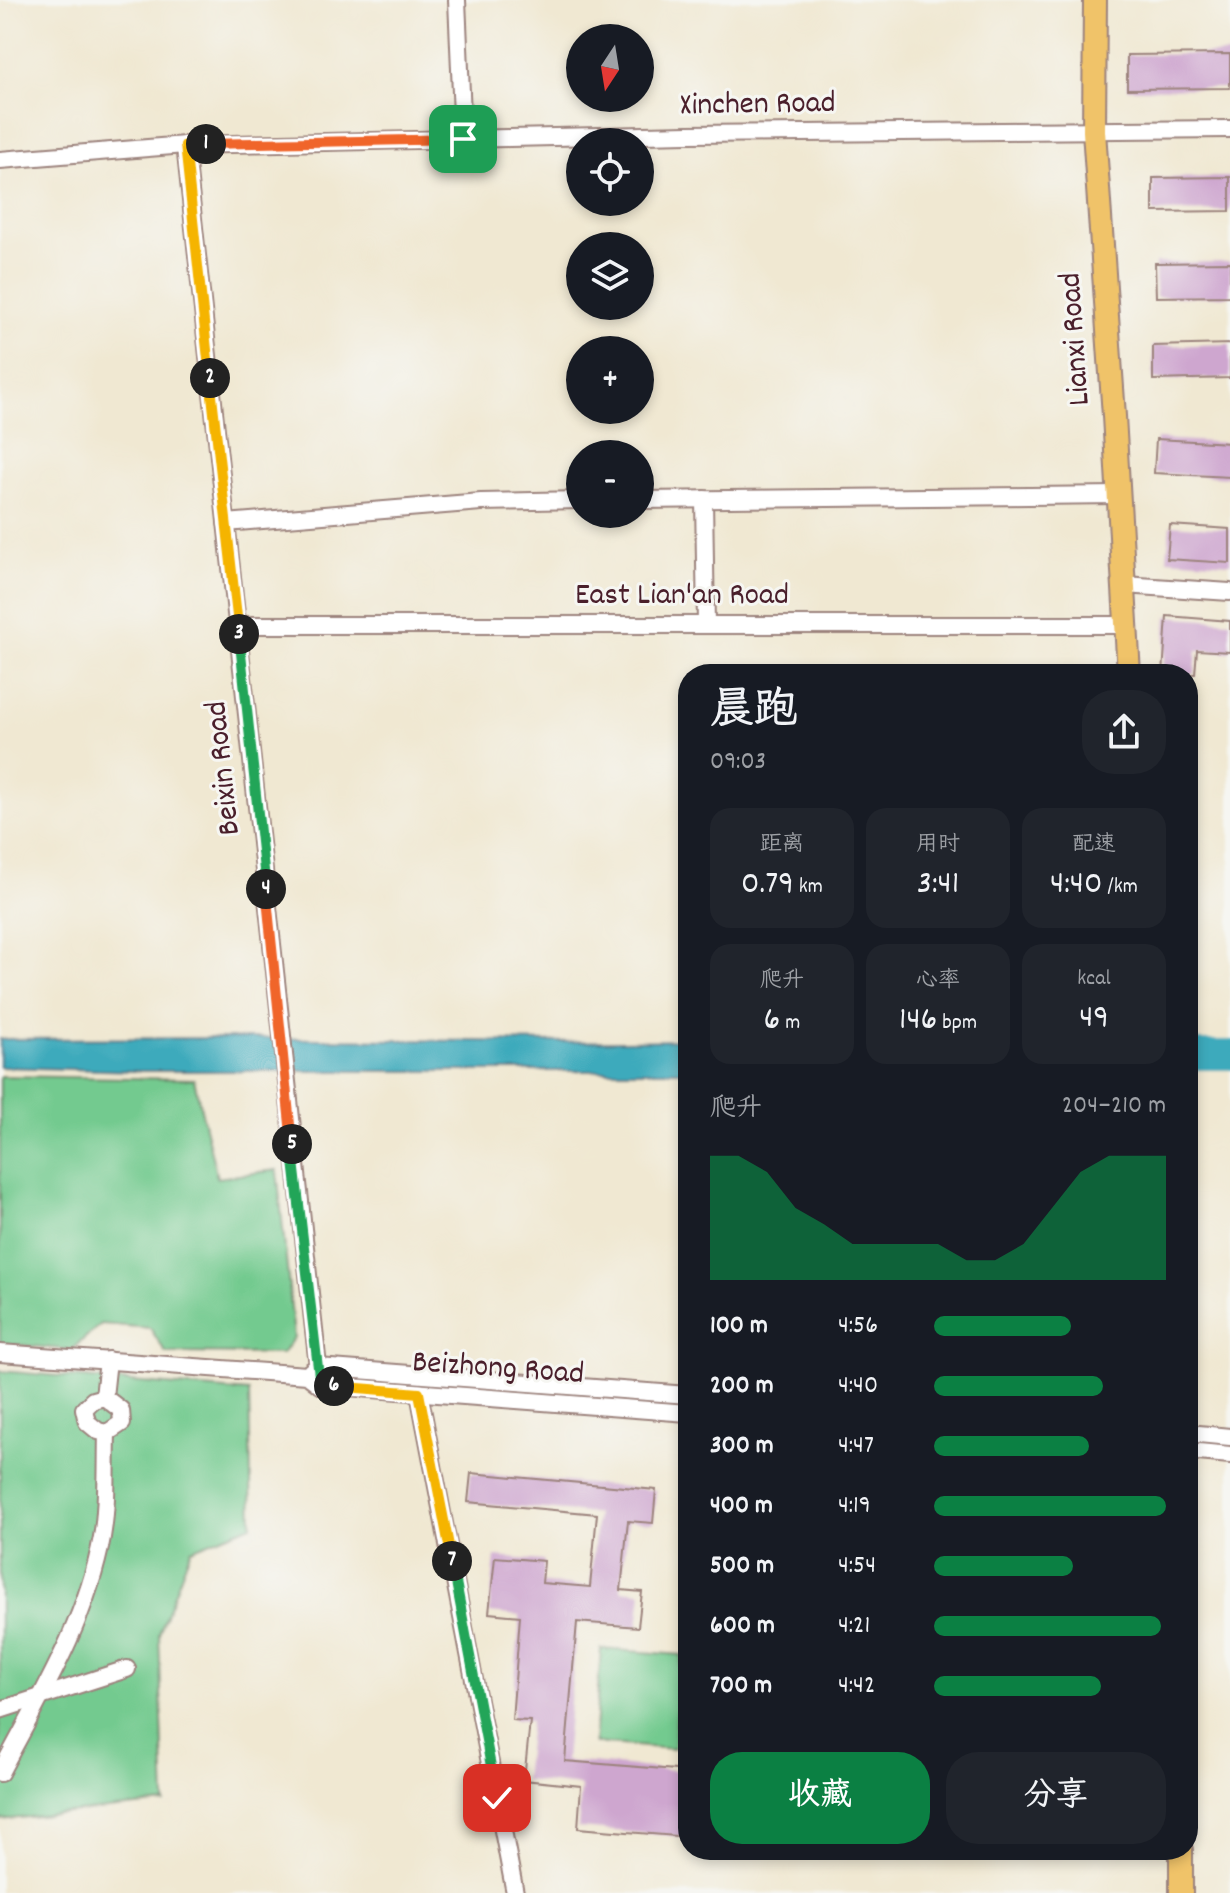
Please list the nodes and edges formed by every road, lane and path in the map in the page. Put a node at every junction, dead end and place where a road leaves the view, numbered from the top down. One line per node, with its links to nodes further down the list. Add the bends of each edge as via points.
1 (457, 0): 5 (street)
2 (1095, 0): 4 (main road, Lianxi Road)
3 (1230, 129): 4 (street, Xinchen Road)
4 (1094, 131): 5 (street, Xinchen Road); 8 (main road, Lianxi Road)
5 (463, 139): 6 (street, Xinchen Road)
6 (185, 145): 7 (street, Xinchen Road); 12 (street, Beixin Road)
7 (0, 160)
8 (1118, 495): 9 (street); 13 (main road, Lianxi Road)
9 (704, 499): 11 (street); 16 (street)
10 (566, 500): 12 (street)
11 (654, 500)
12 (226, 523): 15 (street, Beixin Road)
13 (1124, 585): 14 (street); 17 (main road, Lianxi Road)
14 (1230, 592)
15 (238, 625): 16 (street, East Lian'an Road); 21 (street, Beixin Road)
16 (706, 625): 17 (street, East Lian'an Road)
17 (1126, 625): 18 (main road, Lianxi Road)
18 (1128, 664)
19 (0, 1353): 20 (street, Beizhong Road)
20 (108, 1360): 21 (street, Beizhong Road); 30 (street, via 104,1397 84,1409 87,1422 107,1433 102,1536 85,1601)
21 (315, 1376): 22 (street, Beizhong Road); 23 (street, Beizhong Road)
22 (419, 1393): 24 (street, Beizhong Road); 34 (street)
23 (678, 1394)
24 (678, 1412)
25 (1198, 1434): 26 (street)
26 (1230, 1437)
27 (1198, 1452): 28 (street)
28 (1230, 1455)
29 (127, 1669): 30 (street)
30 (41, 1695): 31 (street); 32 (street)
31 (0, 1710)
32 (0, 1773)
33 (1181, 1860): 35 (main road)
34 (515, 1893)
35 (1181, 1893)

